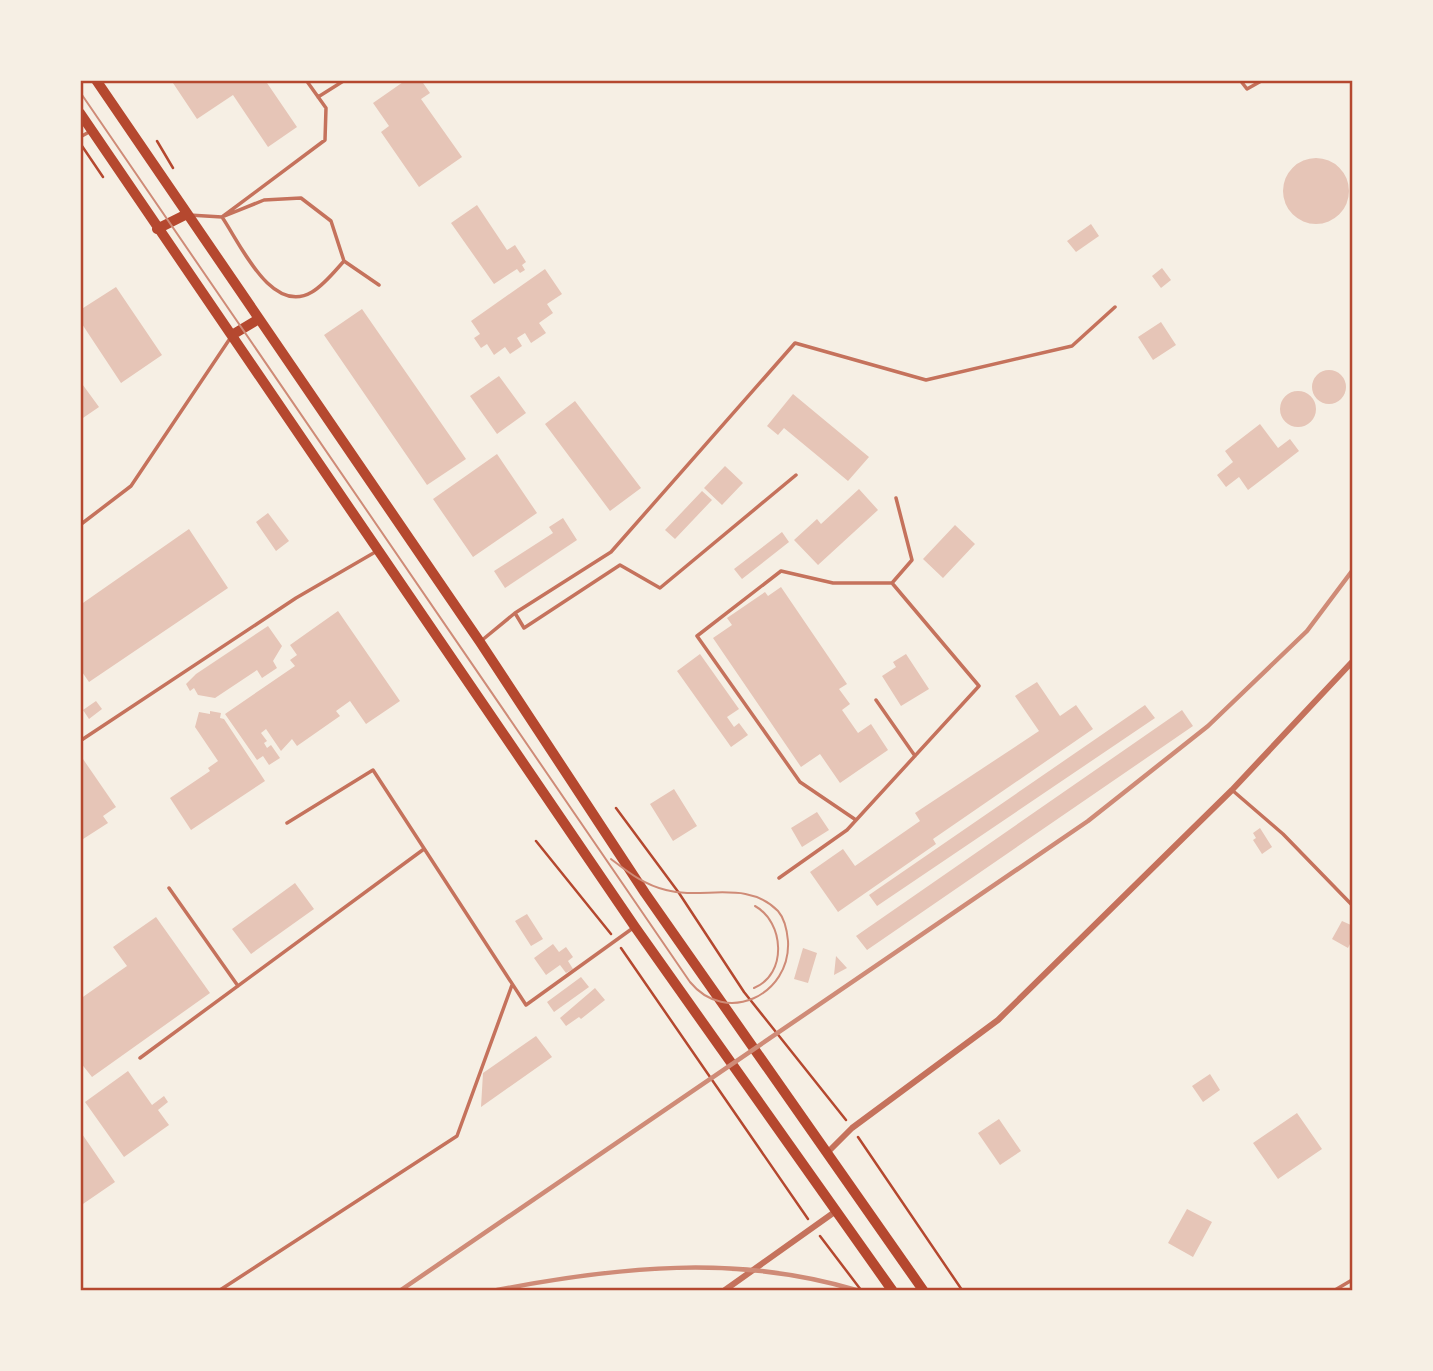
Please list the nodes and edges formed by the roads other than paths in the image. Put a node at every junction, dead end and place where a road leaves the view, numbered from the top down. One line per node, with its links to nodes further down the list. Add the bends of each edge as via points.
1 (96, 80): 10 (main road)
2 (306, 80): 6 (lane)
3 (345, 80): 6 (lane)
4 (1240, 80): 5 (lane, via 1247,89)
5 (1263, 80)
6 (318, 97): 11 (lane, via 326,108 326,140)
7 (80, 113): 8 (main road)
8 (92, 130): 9 (lane); 12 (main road)
9 (80, 137)
10 (187, 214): 11 (lane); 12 (main road); 16 (main road)
11 (222, 217): 13 (lane, via 264,200 301,198 331,221); 13 (lane, via 272,291 290,299 312,292)
12 (158, 229): 17 (main road)
13 (344, 261): 14 (lane)
14 (379, 285)
15 (1115, 307): 23 (lane, via 1072,346 926,380 795,343 611,552)
16 (257, 320): 17 (main road); 24 (main road)
17 (232, 335): 20 (lane, via 131,486); 21 (main road)
18 (796, 475): 23 (lane, via 660,588 620,565 524,628)
19 (896, 498): 22 (lane, via 912,560)
20 (80, 525)
21 (379, 550): 27 (lane, via 296,598); 36 (main road)
22 (892, 583): 28 (lane, via 979,686); 30 (lane, via 833,583 781,571 697,636 800,782)
23 (515, 613): 24 (lane)
24 (480, 642): 40 (main road, via 645,893)
25 (1353, 662): 29 (street)
26 (876, 700): 28 (lane)
27 (80, 741)
28 (915, 756): 30 (lane)
29 (1232, 790): 35 (lane); 40 (street, via 998,1020 852,1128)
30 (856, 820): 33 (lane)
31 (287, 823): 32 (lane, via 373,770)
32 (424, 849): 37 (lane); 38 (lane)
33 (779, 878)
34 (169, 888): 38 (lane)
35 (1353, 905)
36 (635, 927): 37 (lane, via 526,1005); 41 (main road)
37 (512, 985): 43 (lane, via 457,1136)
38 (238, 986): 39 (lane)
39 (140, 1058)
40 (828, 1152): 46 (main road)
41 (838, 1209): 44 (street); 45 (main road)
42 (1353, 1280): 47 (lane)
43 (220, 1290)
44 (725, 1290)
45 (892, 1290)
46 (923, 1290)
47 (1335, 1290)

